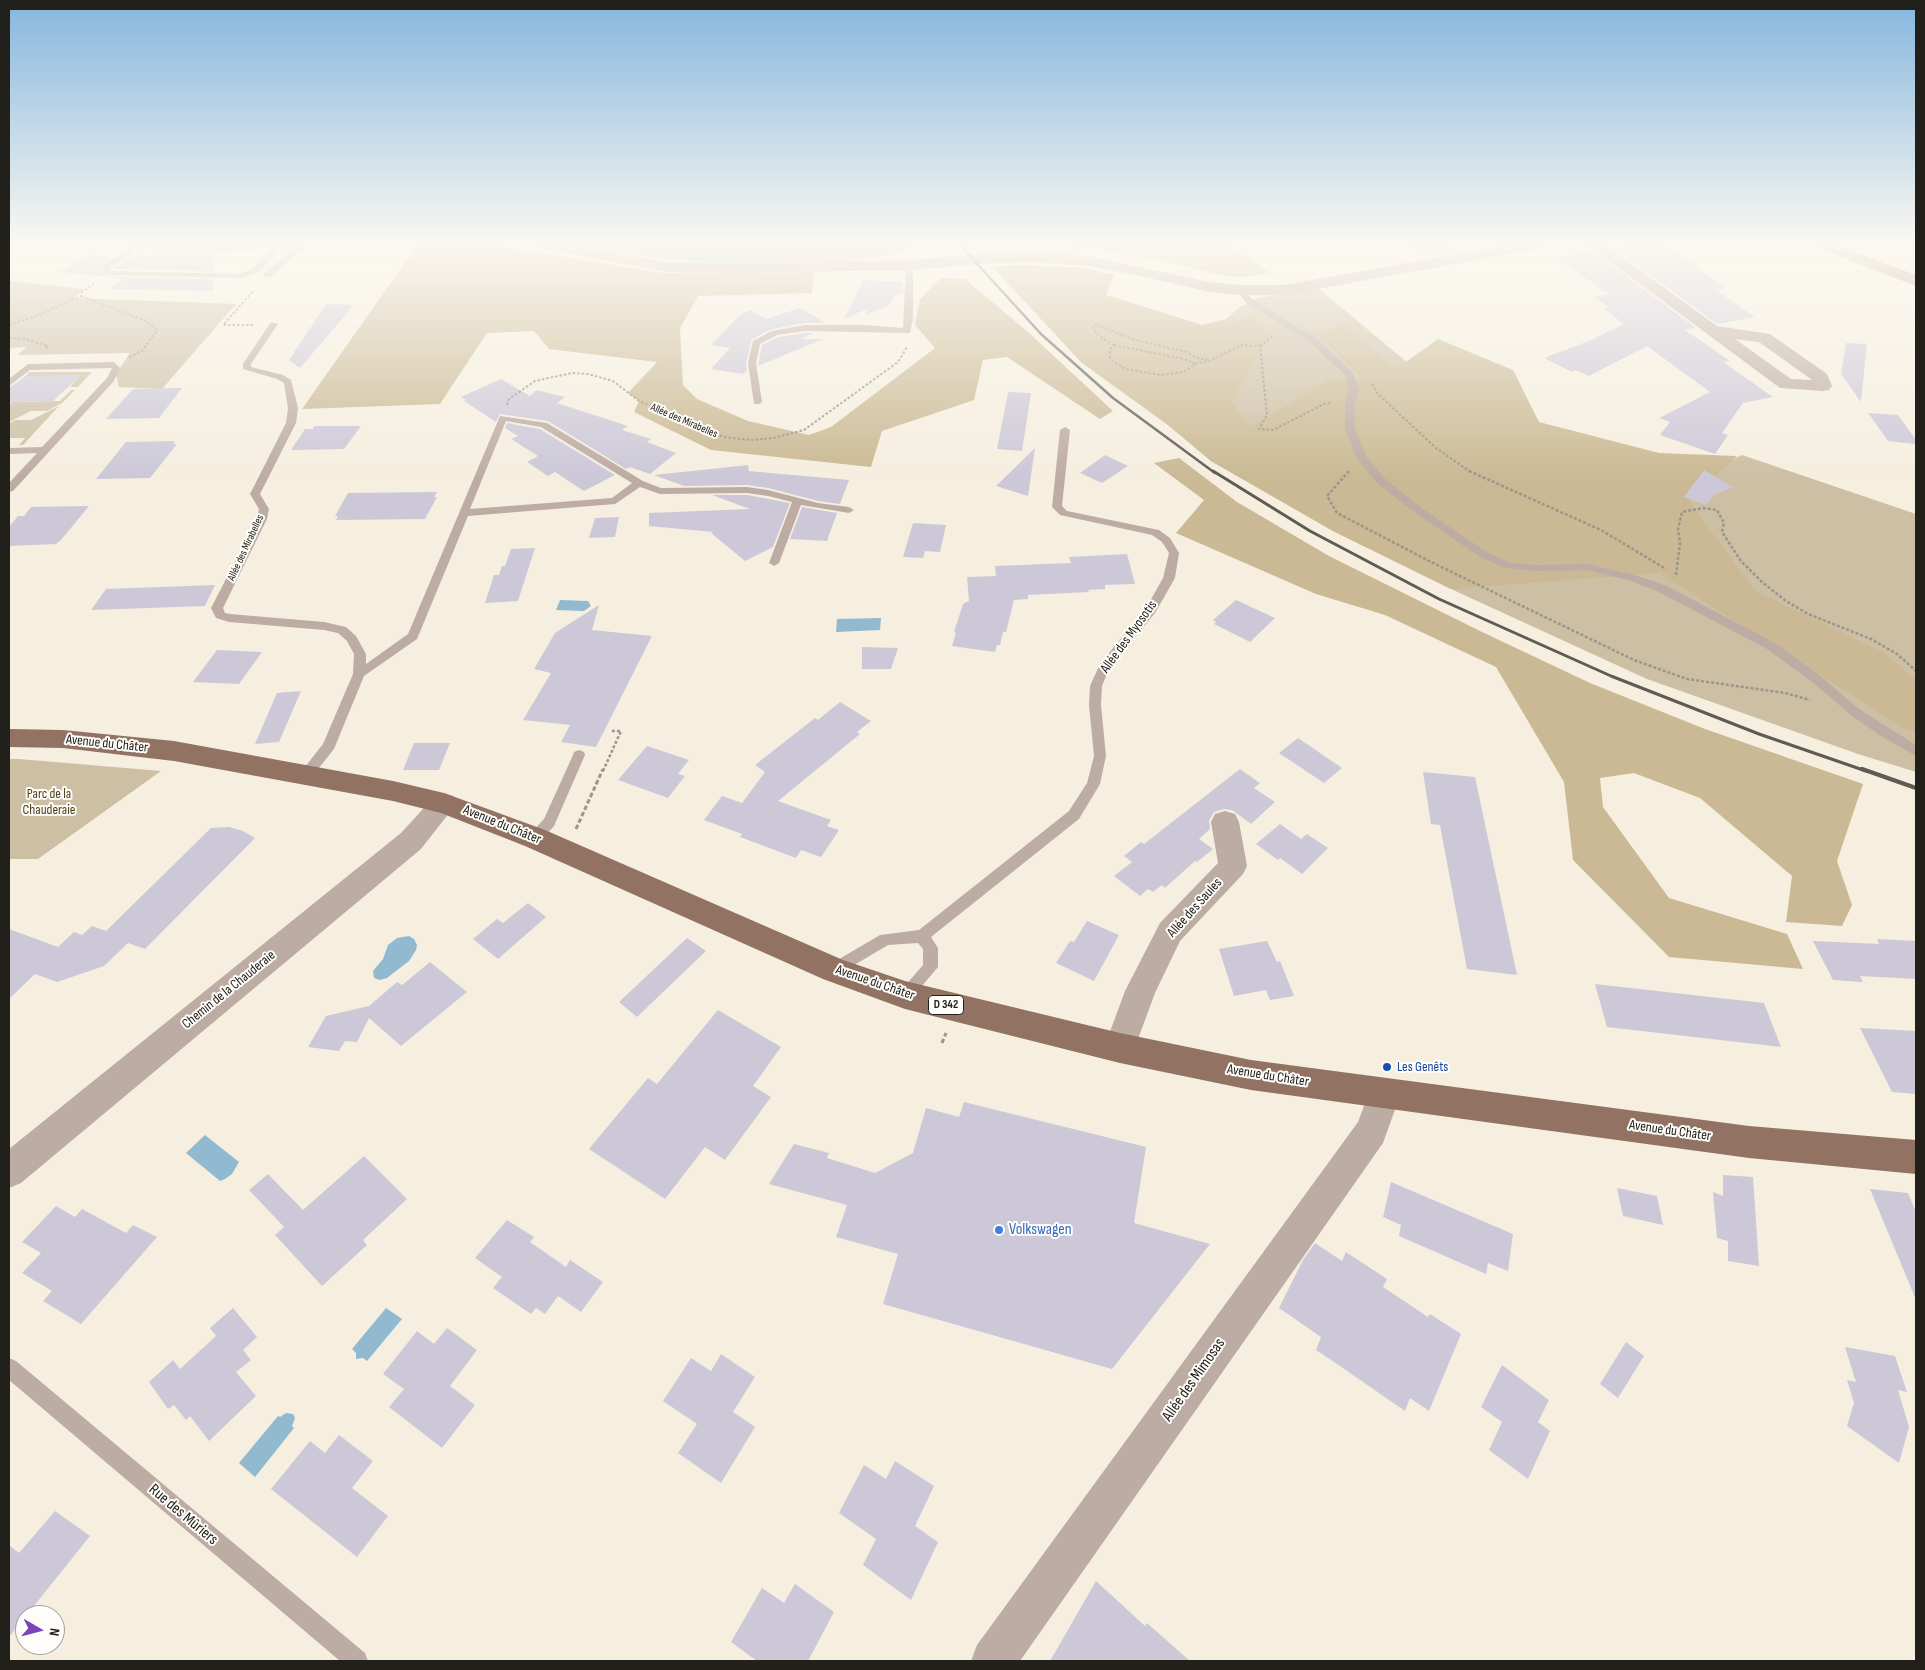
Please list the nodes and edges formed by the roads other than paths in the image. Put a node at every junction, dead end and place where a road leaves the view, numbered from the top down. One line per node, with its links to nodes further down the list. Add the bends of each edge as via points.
1 (909, 322): 7 (lane, via 907,331 805,328 775,332 756,343 752,363)
2 (1283, 322): 19 (lane, via 1312,340 1350,375 1354,389 1350,402 1350,428 1361,457 1380,480 1484,555 1509,566 1588,567 1657,586 1771,646 1855,712)
3 (1701, 322): 5 (street)
4 (274, 324): 17 (lane, Allée des Mirabelles, via 246,364 248,369 288,382 293,408 291,423 255,494 264,509 262,519 217,608 220,615 229,618 342,630 352,639 360,654)
5 (1712, 330): 5 (street, via 1786,384 1823,386 1821,378 1764,338)
6 (9, 383): 9 (lane, via 28,367 114,365 116,368 111,379)
7 (757, 402)
8 (1065, 430): 25 (lane, Allée des Myosotis, via 1057,507 1064,513 1155,532 1166,540 1174,553 1169,578 1151,610 1104,667 1096,686 1100,756 1093,784 1074,816)
9 (44, 450): 10 (lane); 12 (lane)
10 (9, 451)
11 (639, 483): 13 (lane, via 660,492 747,490); 15 (lane, via 615,502); 15 (lane, via 544,425 503,418)
12 (9, 489)
13 (798, 500): 14 (lane); 16 (lane)
14 (849, 510)
15 (465, 512): 17 (lane, via 413,636)
16 (774, 563)
17 (359, 674): 21 (lane, Allée des Mirabelles, via 329,746)
18 (9, 738): 21 (main road, Avenue du Châter / D 342, via 63,739 174,751)
19 (1916, 751)
20 (580, 755): 24 (lane, via 549,822)
21 (306, 775): 22 (main road, Avenue du Châter / D 342, via 393,790)
22 (444, 803): 24 (main road, Avenue du Châter / D 342); 31 (street, Chemin de la Chauderaie, via 411,841)
23 (1225, 822): 28 (street, Allée des Saules, via 1233,866 1170,932 1140,991)
24 (535, 838): 26 (main road, Avenue du Châter / D 342)
25 (922, 936): 26 (lane, via 885,939); 27 (lane, via 931,948 930,967)
26 (834, 970): 27 (main road, Avenue du Châter / D 342)
27 (905, 995): 28 (main road, Avenue du Châter / D 342)
28 (1120, 1048): 29 (main road, Avenue du Châter / D 342, via 1251,1075)
29 (1385, 1093): 30 (main road, Avenue du Châter / D 342, via 1749,1142); 34 (street, Allée des Mimosas, via 1370,1132)
30 (1916, 1157)
31 (9, 1171)
32 (9, 1368): 33 (lane, Rue des Mûriers)
33 (357, 1661)
34 (993, 1661)

